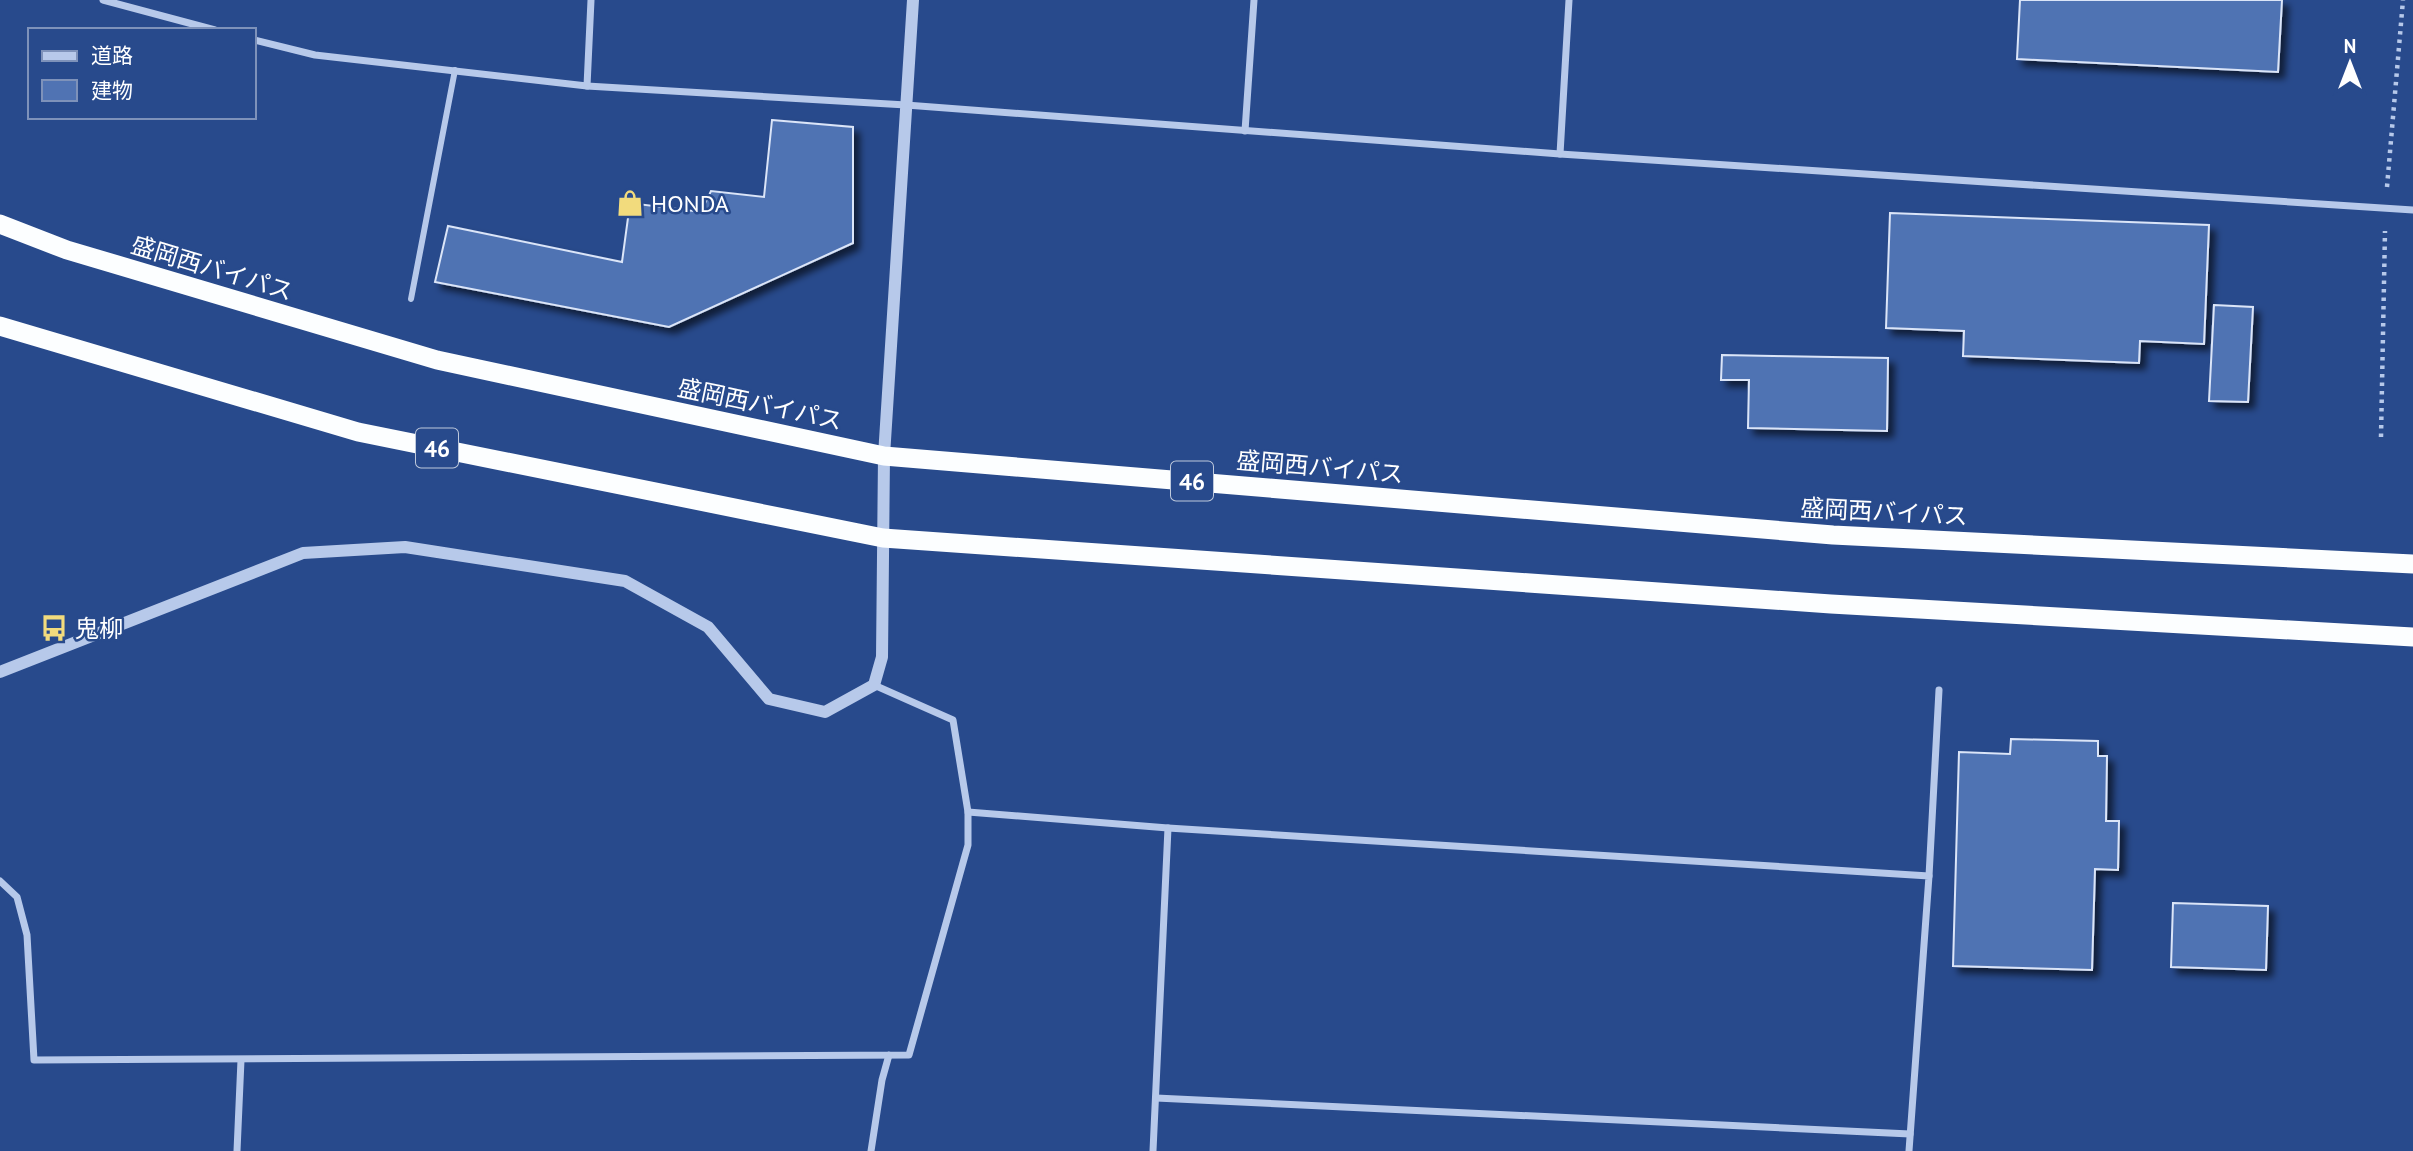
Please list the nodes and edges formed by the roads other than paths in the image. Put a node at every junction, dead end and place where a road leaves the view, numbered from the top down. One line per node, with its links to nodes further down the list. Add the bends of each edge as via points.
1 (103, 0): 6 (street)
2 (591, 0): 9 (street)
3 (913, 0): 10 (street)
4 (1254, 0): 11 (street)
5 (1569, 0): 12 (street)
6 (208, 28)
7 (256, 40): 8 (street, via 315,55)
8 (455, 70): 9 (street); 15 (street)
9 (587, 86): 10 (street)
10 (906, 105): 11 (street); 17 (street)
11 (1245, 131): 12 (street)
12 (1560, 154): 13 (street)
13 (2413, 210)
14 (0, 224): 17 (highway, 盛岡西バイパス / 46, via 67,250 437,360)
15 (411, 299)
16 (0, 326): 18 (highway, 46, via 358,432)
17 (884, 456): 18 (street); 19 (highway, 盛岡西バイパス / 46, via 1833,535)
18 (883, 538): 20 (highway, 46, via 1831,604); 22 (street, via 882,657)
19 (2413, 564)
20 (2413, 637)
21 (0, 672): 22 (street, via 303,553 405,547 625,581 708,627 769,699 825,712)
22 (874, 685): 24 (street, via 953,720)
23 (1939, 690): 26 (street)
24 (968, 812): 25 (street); 28 (street, via 968,845 909,1055)
25 (1168, 828): 26 (street); 30 (street)
26 (1929, 876): 31 (street)
27 (0, 881): 29 (street, via 17,897 27,935 34,1060)
28 (889, 1055): 29 (street); 33 (street)
29 (242, 1060): 32 (street)
30 (1156, 1098): 31 (street); 34 (street)
31 (1910, 1134): 35 (street)
32 (237, 1151)
33 (871, 1151)
34 (1153, 1151)
35 (1909, 1151)

